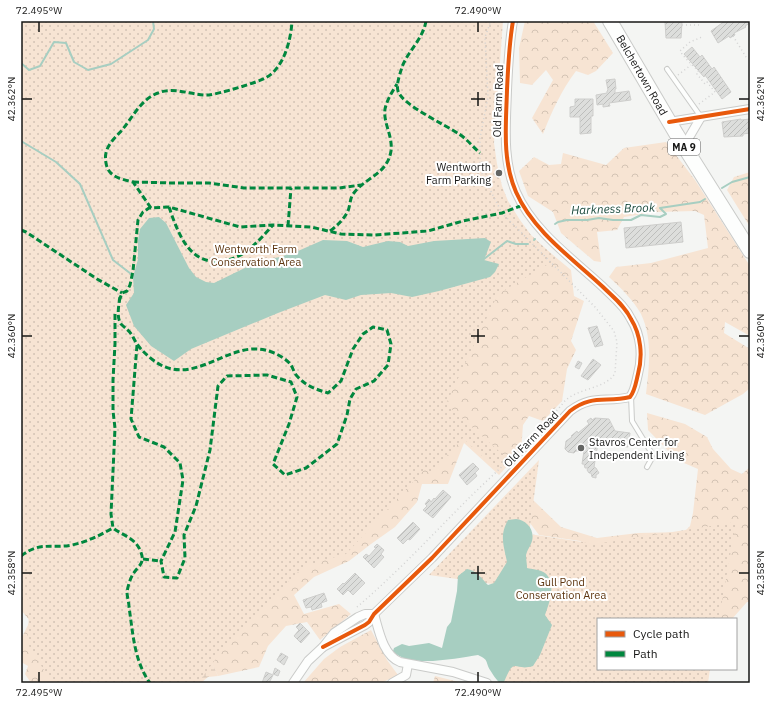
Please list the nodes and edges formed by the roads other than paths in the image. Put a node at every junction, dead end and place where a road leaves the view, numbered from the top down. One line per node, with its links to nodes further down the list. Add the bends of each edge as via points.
1 (513, 21): 9 (street, Old Farm Road, via 506,122 510,172 520,200 531,218 617,301 634,323 640,340 640,361)
2 (610, 21): 6 (highway, Belchertown Road / MA 9)
3 (666, 69): 5 (lane)
4 (750, 109): 5 (street)
5 (701, 117): 6 (street); 7 (street)
6 (669, 122): 7 (highway, Belchertown Road / MA 9)
7 (684, 146): 8 (highway, Belchertown Road / MA 9)
8 (750, 251)
9 (631, 396): 10 (lane, via 632,421 651,452 652,458); 11 (street, Old Farm Road, via 588,401 577,406 432,558)
10 (647, 467)
11 (374, 614): 12 (street, via 390,655 394,660); 13 (street, Old Farm Road, via 365,625 323,647 308,661)
12 (408, 664): 14 (street, via 406,675); 15 (street, via 453,672)
13 (293, 683)
14 (392, 683)
15 (487, 683)

